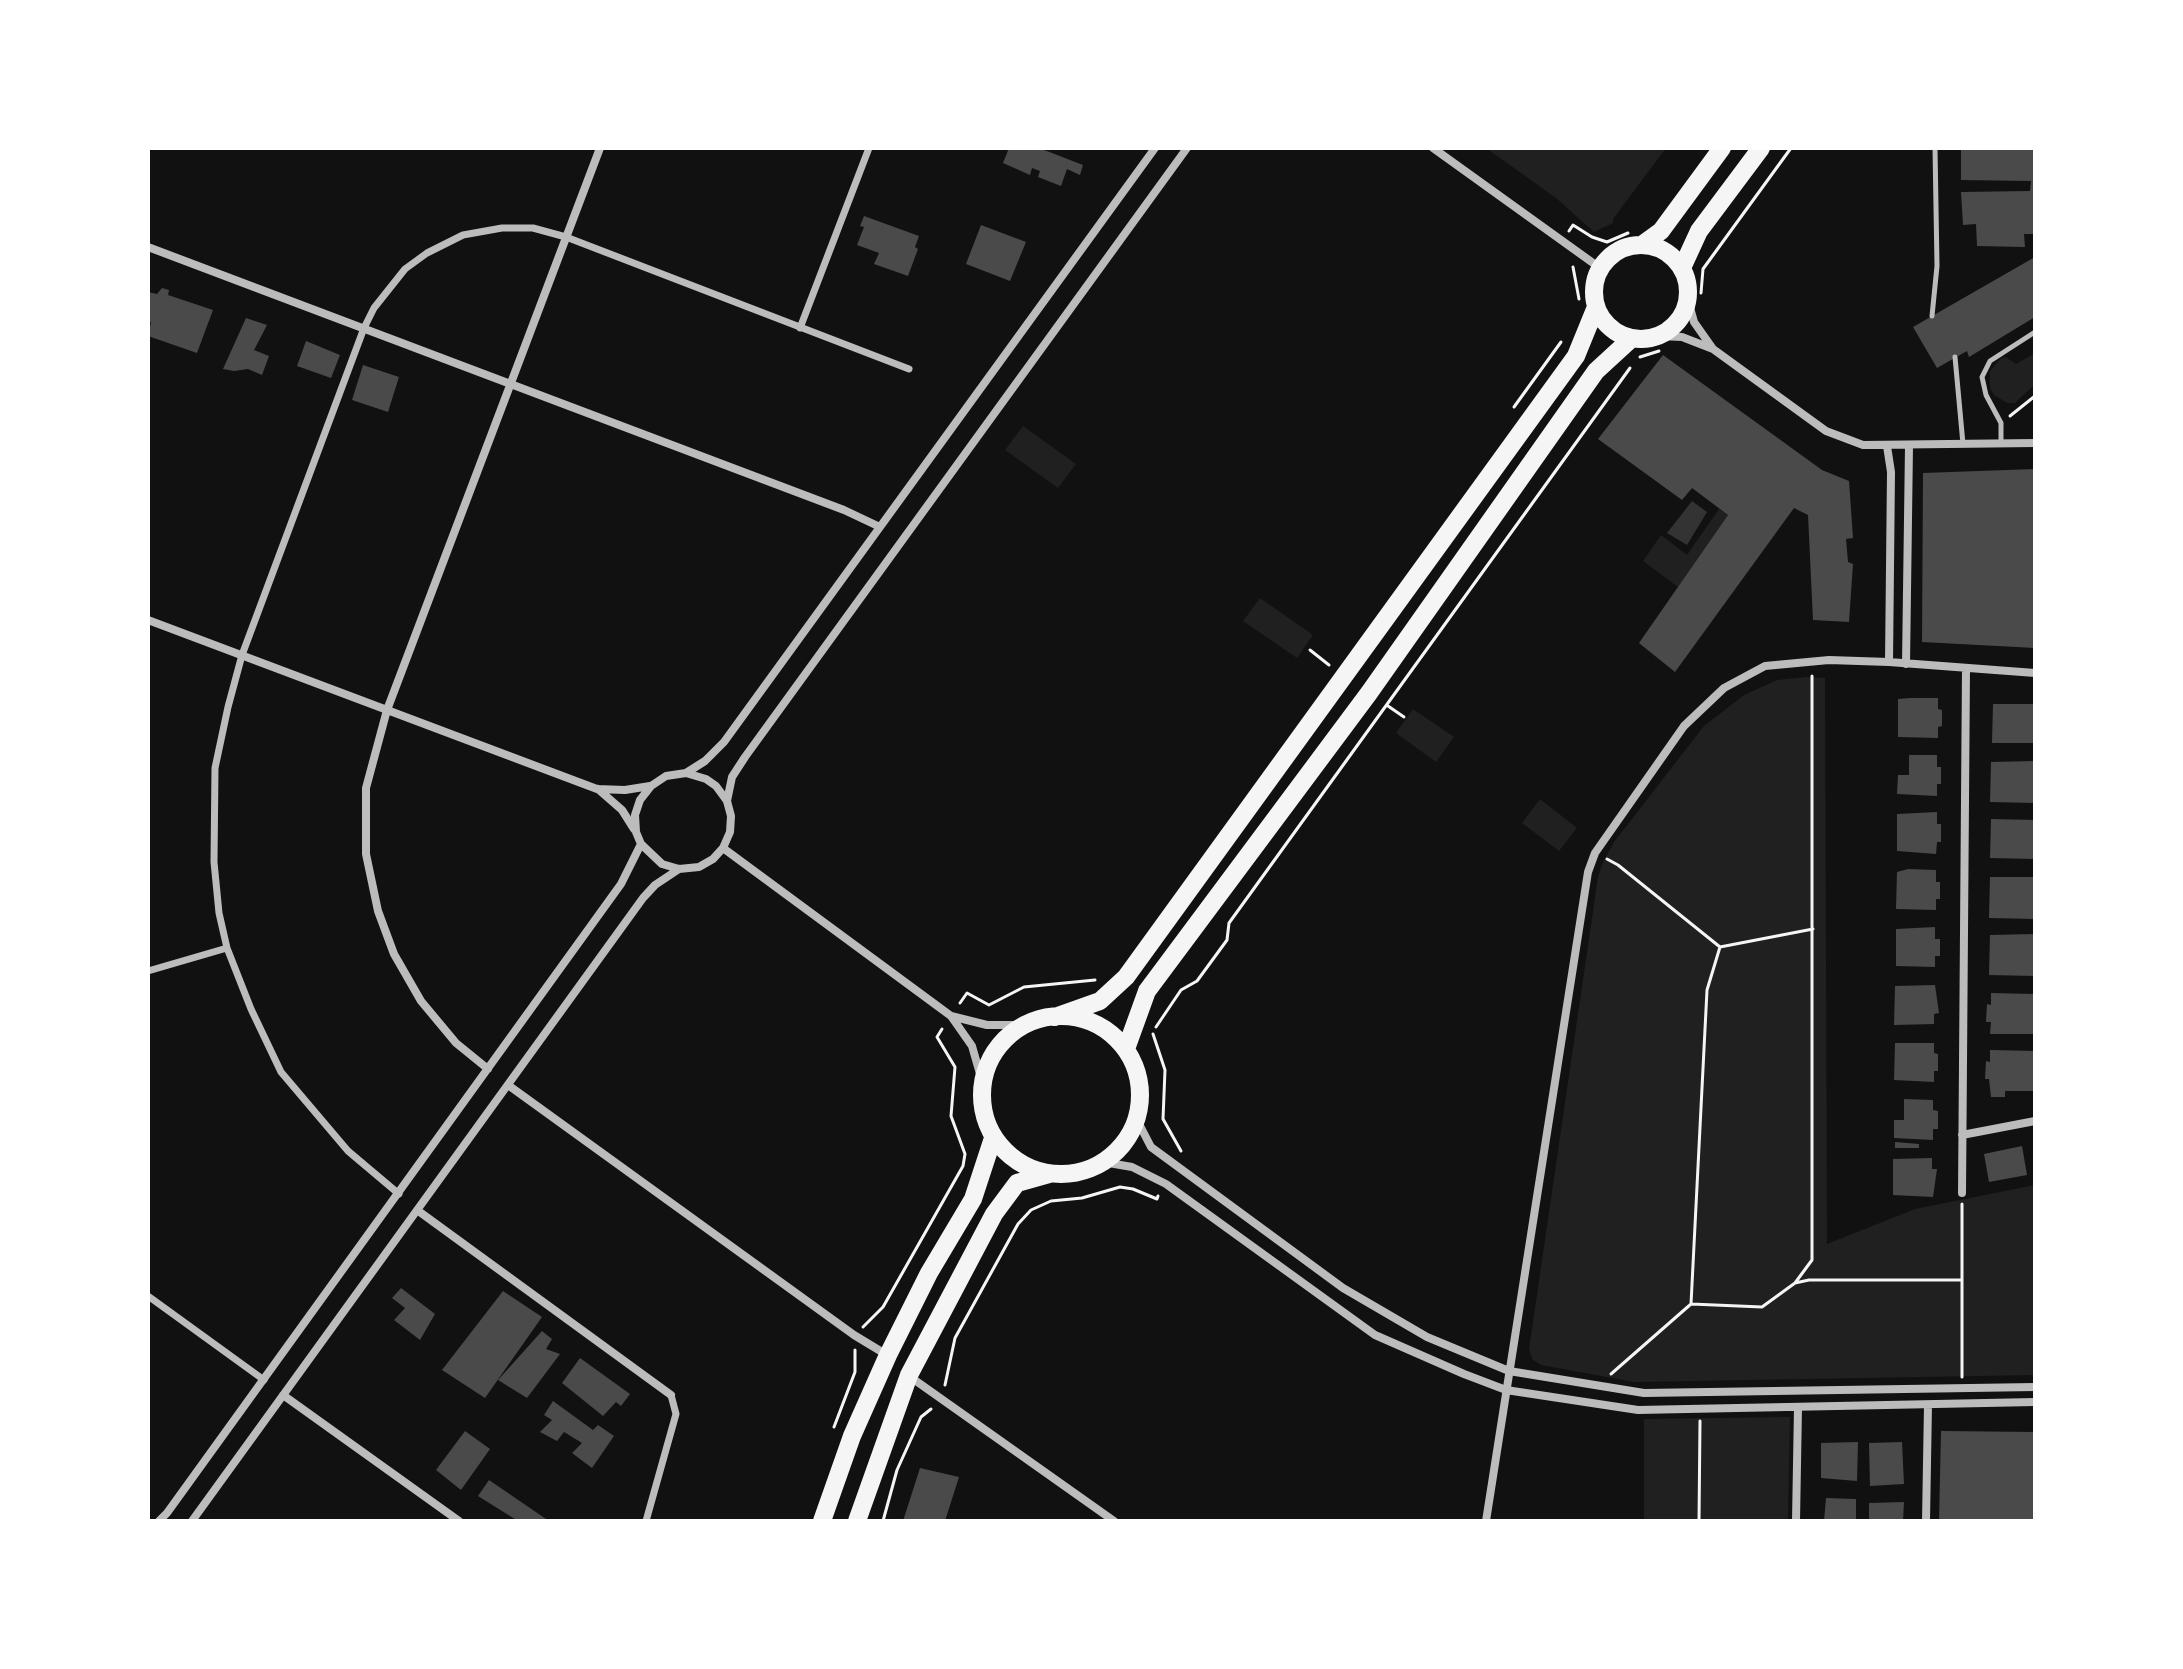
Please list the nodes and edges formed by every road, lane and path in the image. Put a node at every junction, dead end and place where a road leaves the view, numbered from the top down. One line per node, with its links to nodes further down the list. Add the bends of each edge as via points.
1 (600, 148): 10 (street)
2 (869, 148): 21 (street)
3 (1155, 148): 38 (street)
4 (1187, 148): 50 (street, via 745,757 732,777)
5 (1433, 148): 12 (street)
6 (1722, 148): 11 (main road, via 1661,231)
7 (1761, 148): 16 (main road, via 1699,231)
8 (1791, 148): 17 (path, via 1703,269)
9 (1935, 148): 19 (lane, via 1937,266)
10 (566, 237): 20 (street, via 533,228 463,235 405,269); 21 (street); 29 (street)
11 (1638, 237): 12 (path, via 1607,242 1573,225); 15 (main road); 16 (main road, via 1665,250)
12 (1562, 240): 15 (street)
13 (148, 247): 20 (street)
14 (1572, 265): 18 (path)
15 (1600, 268): 18 (main road)
16 (1682, 268): 17 (main road)
17 (1694, 299): 25 (main road); 26 (street, via 1694,322)
18 (1588, 307): 24 (main road); 62 (main road, via 1576,356 1126,977 1100,1001)
19 (1932, 316)
20 (364, 328): 29 (street); 40 (street)
21 (800, 328): 28 (street)
22 (2035, 332): 32 (lane, via 1990,361 1982,377)
23 (1565, 336): 31 (path)
24 (1632, 338): 25 (main road); 64 (main road, via 1596,371 1147,991)
25 (1659, 343): 26 (street, via 1682,337); 73 (path, via 1636,358 1229,923 1227,940 1197,981 1181,990 1153,1032 1165,1070 1163,1119 1185,1161)
26 (1713, 349): 36 (street, via 1826,431 1863,445)
27 (1955, 357): 35 (lane)
28 (909, 369)
29 (510, 384): 38 (street); 46 (street)
30 (2035, 396): 32 (path)
31 (1510, 412)
32 (2001, 423): 34 (lane)
33 (2035, 443): 34 (street)
34 (2001, 444): 35 (street)
35 (1963, 445): 37 (street)
36 (1887, 446): 37 (street); 42 (street)
37 (1909, 446): 43 (street)
38 (880, 527): 47 (street, via 724,742)
39 (148, 620): 40 (street)
40 (242, 655): 46 (street); 58 (street, via 215,768 214,862)
41 (1811, 662): 42 (street); 54 (street, via 1765,666 1724,688 1684,726); 56 (path)
42 (1889, 662): 43 (street)
43 (1906, 664): 44 (street)
44 (1966, 669): 45 (street); 70 (street)
45 (2035, 673)
46 (387, 710): 49 (street); 65 (street, via 366,788 366,854 378,911 394,954 421,1001 456,1043)
47 (686, 773): 48 (street, via 666,776); 50 (street, via 706,779)
48 (651, 786): 49 (street); 51 (street, via 635,815)
49 (597, 789): 51 (street, via 622,810)
50 (727, 801): 53 (street, via 730,832)
51 (636, 832): 52 (street)
52 (641, 844): 55 (street, via 662,864); 65 (street, via 621,884)
53 (723, 848): 55 (street, via 699,867); 61 (street)
54 (1595, 853): 57 (path, via 1618,865); 85 (street)
55 (679, 869): 67 (street, via 643,898)
56 (1813, 929): 57 (path); 80 (path, via 1812,1260)
57 (1720, 947): 82 (path, via 1707,990)
58 (227, 948): 59 (street); 77 (street, via 281,1072 348,1151)
59 (148, 971)
60 (1099, 979): 61 (path, via 1024,987 989,1005 967,993)
61 (951, 1016): 63 (street, via 987,1025); 66 (street, via 972,1046); 83 (path, via 937,1037 955,1067 951,1116 965,1154 963,1166 883,1307)
62 (1055, 1017): 63 (main road); 64 (main road, via 1082,1019 1106,1030)
63 (1024, 1025): 66 (main road, via 1004,1039)
64 (1126, 1049): 68 (main road, via 1139,1083)
65 (488, 1069): 77 (street)
66 (982, 1081): 71 (main road, via 983,1111)
67 (508, 1085): 78 (street); 83 (street)
68 (1137, 1120): 72 (main road, via 1118,1151); 73 (street, via 1151,1147)
69 (2035, 1121): 70 (street)
70 (1962, 1135): 76 (street)
71 (993, 1138): 74 (main road, via 1021,1164); 84 (main road, via 973,1199)
72 (1103, 1162): 74 (main road, via 1078,1172); 75 (street, via 1132,1167)
73 (1178, 1167): 85 (street, via 1343,1288 1427,1337)
74 (1051, 1173): 86 (main road, via 1017,1183 994,1214)
75 (1166, 1184): 91 (street, via 1375,1335); 94 (path, via 1157,1199 1120,1187 1031,1210 1018,1224 955,1338 947,1383)
76 (1962, 1193): 79 (path)
77 (399, 1194): 87 (street)
78 (417, 1210): 92 (street); 93 (street)
79 (1962, 1280): 80 (path); 90 (path)
80 (1795, 1283): 82 (path, via 1762,1307)
81 (148, 1296): 87 (street)
82 (1691, 1304): 89 (path)
83 (854, 1335): 84 (street); 99 (path, via 855,1372)
84 (888, 1355): 104 (main road)
85 (1509, 1371): 89 (street); 91 (street)
86 (909, 1375): 94 (street); 105 (main road)
87 (264, 1380): 100 (street)
88 (2035, 1387): 90 (street)
89 (1599, 1388): 90 (street, via 1644,1393)
90 (1962, 1389)
91 (1506, 1390): 98 (street, via 1638,1410); 108 (street)
92 (283, 1395): 101 (street); 102 (street)
93 (671, 1395): 103 (street, via 676,1414)
94 (939, 1397): 106 (path, via 921,1417 897,1470); 107 (street)
95 (2035, 1402): 96 (street)
96 (1928, 1405): 97 (street); 111 (street)
97 (1798, 1407): 98 (street); 110 (street)
98 (1700, 1409): 109 (path)
99 (834, 1427)
100 (159, 1521)
101 (192, 1521)
102 (459, 1521)
103 (646, 1521)
104 (822, 1521)
105 (857, 1521)
106 (883, 1521)
107 (1114, 1521)
108 (1486, 1521)
109 (1699, 1521)
110 (1796, 1521)
111 (1926, 1521)

